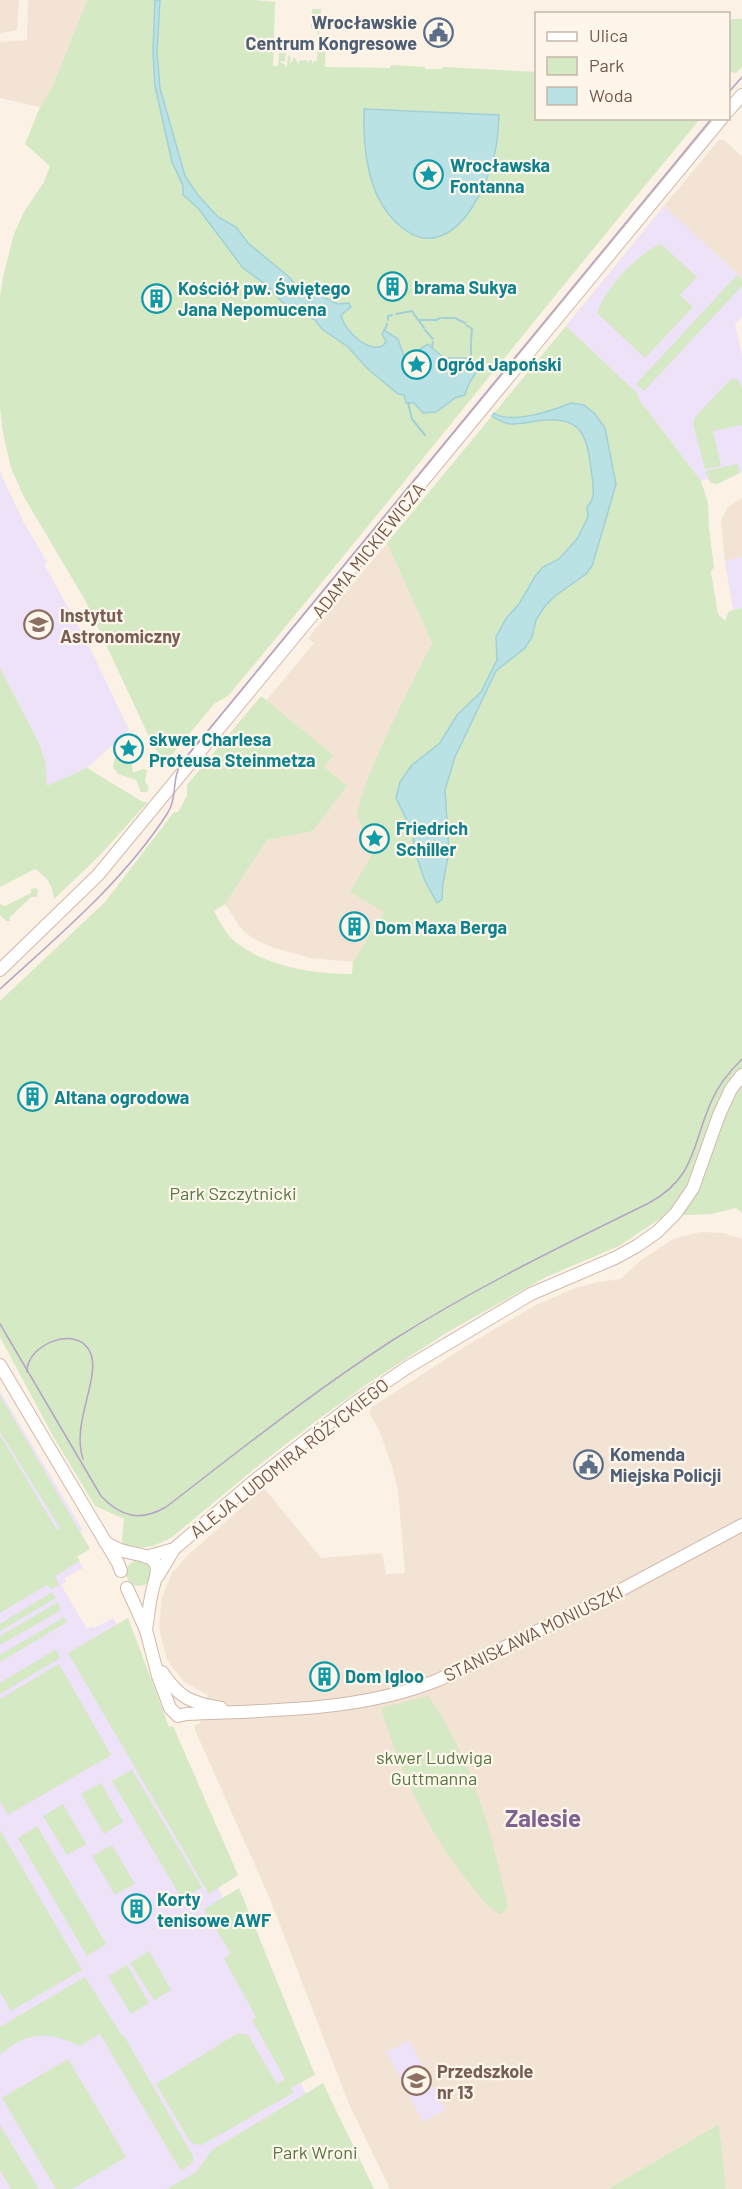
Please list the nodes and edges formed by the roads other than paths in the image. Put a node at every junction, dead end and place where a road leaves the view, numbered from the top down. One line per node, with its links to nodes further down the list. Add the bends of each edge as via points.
1 (742, 95): 2 (street)
2 (730, 110)
3 (720, 120): 4 (street, ADAMA MICKIEWICZA, via 98,875)
4 (0, 970)
5 (742, 1075): 9 (street, ALEJA LUDOMIRA RÓŻYCKIEGO, via 719,1115 693,1188 657,1232 615,1258 531,1294 408,1367 343,1412)
6 (0, 1365): 8 (street)
7 (742, 1525): 18 (street, STANISŁAWA MONIUSZKI, via 618,1592 428,1684 376,1698 306,1709)
8 (105, 1542): 10 (street); 11 (street)
9 (174, 1548): 10 (street, ALEJA LUDOMIRA RÓŻYCKIEGO); 12 (street, ALEJA LUDOMIRA RÓŻYCKIEGO)
10 (141, 1556): 11 (street, via 125,1562); 12 (street, via 155,1564)
11 (121, 1571): 13 (street)
12 (154, 1585): 13 (street, via 139,1592); 14 (street)
13 (127, 1588): 14 (street)
14 (146, 1630): 15 (street)
15 (157, 1666): 16 (street); 17 (street)
16 (185, 1698): 17 (street, via 174,1698); 18 (street, STANISŁAWA MONIUSZKI); 19 (street, via 190,1707)
17 (169, 1704): 19 (street, via 175,1714)
18 (240, 1711): 19 (street, STANISŁAWA MONIUSZKI)
19 (186, 1714)

